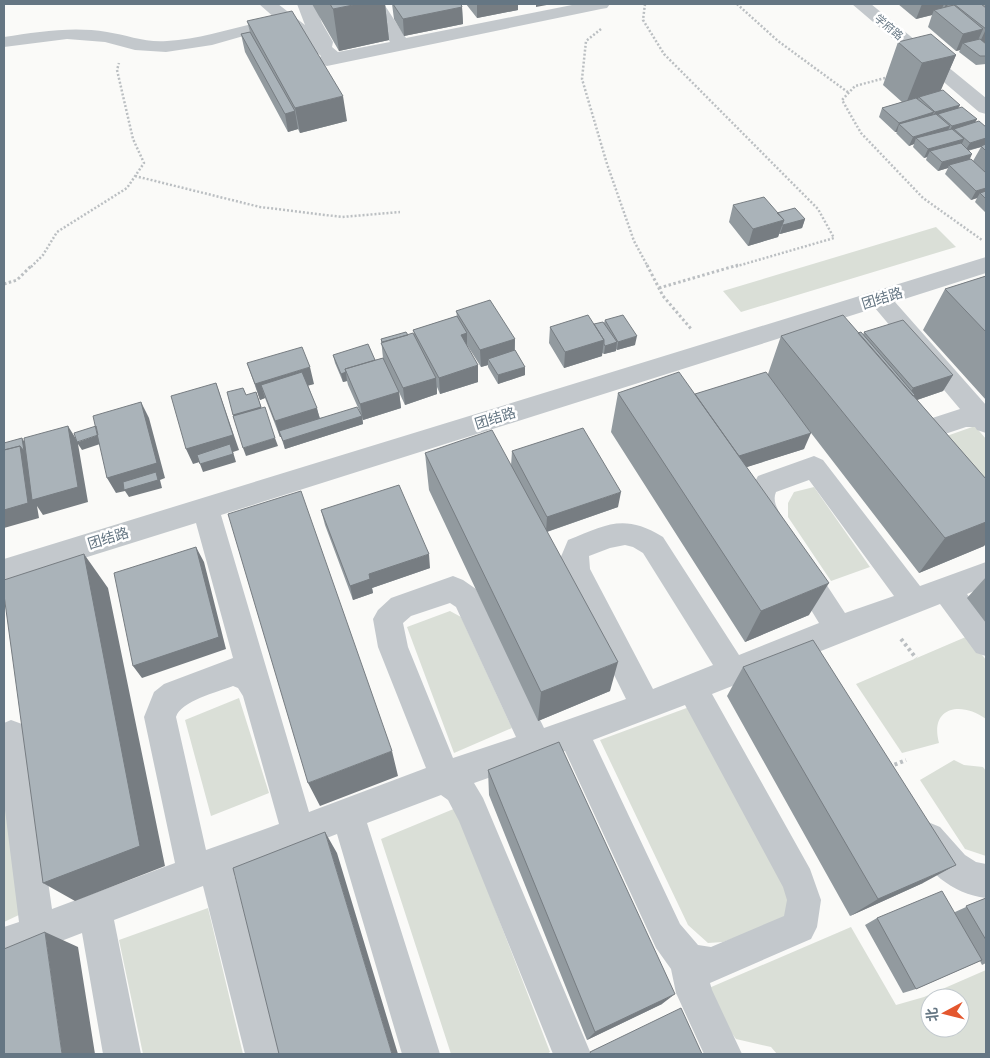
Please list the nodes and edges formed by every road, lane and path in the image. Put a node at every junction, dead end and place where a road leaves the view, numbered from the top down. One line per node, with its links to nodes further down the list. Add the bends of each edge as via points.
1 (268, 4): 9 (street)
2 (306, 4): 14 (street)
3 (602, 4): 8 (street)
4 (645, 4): 24 (path, via 643,20 664,54 818,209 834,238)
5 (737, 4): 17 (path, via 778,41)
6 (861, 4): 15 (street, 学府路)
7 (386, 9): 13 (street)
8 (528, 11): 13 (street, via 471,23)
9 (289, 22): 12 (street, via 166,47); 14 (street)
10 (602, 28): 24 (path, via 586,42 582,79 634,241)
11 (4, 42): 12 (street, via 67,34 106,37)
12 (127, 43): 19 (path, via 116,70 133,139 144,163)
13 (401, 45): 14 (street)
14 (328, 55)
15 (936, 66): 16 (street); 18 (street, 学府路)
16 (899, 75): 17 (path, via 855,86)
17 (849, 93): 21 (path, via 842,100 860,133 886,162 923,198)
18 (986, 108)
19 (135, 176): 20 (path, via 269,208 342,217); 23 (path, via 127,188 56,232 43,255 17,280)
20 (400, 212)
21 (986, 244)
22 (986, 266): 25 (street, 团结路)
23 (4, 284)
24 (659, 288): 26 (path)
25 (880, 299): 26 (street, 团结路); 27 (street)
26 (710, 351): 29 (street, 团结路)
27 (984, 420): 28 (street, via 966,417 926,430 926,440)
28 (950, 470)
29 (205, 508): 30 (street, 团结路); 38 (street)
30 (4, 571)
31 (986, 574): 32 (street)
32 (946, 589): 33 (street); 35 (street)
33 (914, 600): 34 (street); 34 (street, via 814,467 768,484 760,495 763,510)
34 (839, 629): 36 (street, via 812,655)
35 (986, 643)
36 (733, 671): 37 (street); 39 (street, via 653,545 640,536 625,532 578,548 574,559 576,570)
37 (692, 687): 39 (street); 54 (street, via 798,881 804,900 799,927 711,965)
38 (257, 690): 48 (street); 49 (street, via 248,677 233,672 175,694 165,702 160,717)
39 (646, 706): 40 (street)
40 (573, 733): 42 (street); 54 (street, via 668,936)
41 (4, 738): 52 (street, via 11,734)
42 (536, 746): 45 (street); 45 (street, via 466,598 453,589 401,607 388,619 393,647)
43 (906, 760): 44 (path)
44 (883, 769)
45 (445, 776): 47 (street); 58 (street, via 459,790 471,810)
46 (912, 813): 50 (street, via 936,852 965,876)
47 (348, 814): 48 (street); 57 (street)
48 (298, 832): 49 (street)
49 (204, 868): 51 (street); 56 (street)
50 (986, 881)
51 (96, 910): 52 (street); 55 (street)
52 (38, 932): 53 (street)
53 (4, 945)
54 (688, 961): 59 (street, via 694,993)
55 (122, 1054)
56 (264, 1054)
57 (421, 1054)
58 (572, 1054)
59 (723, 1054)

